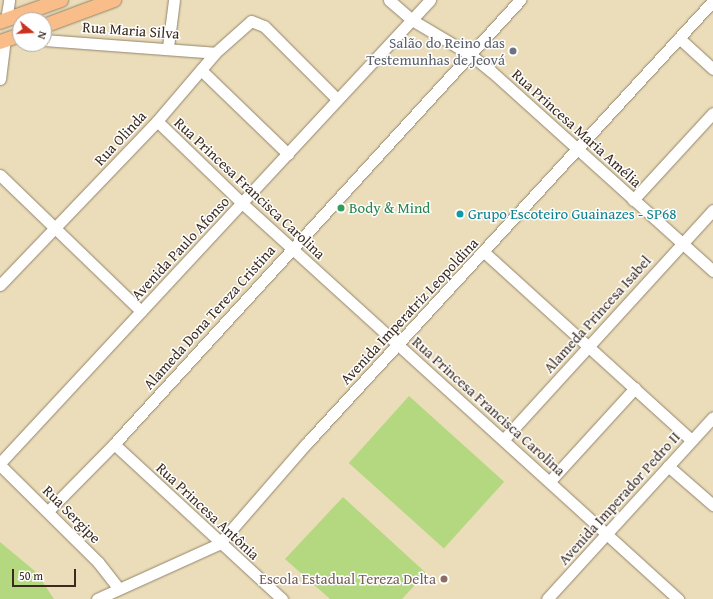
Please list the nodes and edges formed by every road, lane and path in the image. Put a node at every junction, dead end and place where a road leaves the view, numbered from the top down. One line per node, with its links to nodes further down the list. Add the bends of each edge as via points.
1 (9, 0): 10 (street)
2 (61, 0): 10 (main road)
3 (114, 0): 11 (main road)
4 (174, 0): 15 (street)
5 (389, 0): 9 (street, Rua Princesa Maria Amélia)
6 (430, 0): 9 (street, Avenida Paulo Afonso)
7 (520, 0): 17 (street, Alameda Dona Tereza Cristina)
8 (713, 1): 12 (street, Avenida Imperatriz Leopoldina)
9 (412, 20): 17 (street, Rua Princesa Maria Amélia); 21 (street, Avenida Paulo Afonso)
10 (3, 21)
11 (52, 23)
12 (679, 38): 18 (street); 24 (street, Avenida Imperatriz Leopoldina)
13 (11, 39): 20 (street)
14 (52, 40): 15 (street, Rua Maria Silva)
15 (168, 47): 16 (street, Rua Maria Silva)
16 (215, 53): 19 (street, Rua Olinda); 21 (street, Rua Olinda, via 251,21 264,26)
17 (471, 55): 24 (street, Rua Princesa Maria Amélia); 32 (street, Alameda Dona Tereza Cristina)
18 (713, 69)
19 (201, 70): 23 (street, Rua Olinda); 25 (street)
20 (0, 79)
21 (337, 99): 25 (street, Avenida Paulo Afonso)
22 (713, 113): 27 (street)
23 (157, 121): 28 (street, Rua Princesa Francisca Carolina); 30 (street, Rua Olinda)
24 (578, 148): 27 (street, Rua Princesa Maria Amélia); 33 (street, Avenida Imperatriz Leopoldina)
25 (288, 154): 28 (street, Avenida Paulo Afonso)
26 (0, 175): 30 (street)
27 (633, 200): 31 (street, Rua Princesa Maria Amélia)
28 (242, 204): 32 (street, Rua Princesa Francisca Carolina); 36 (street, Avenida Paulo Afonso)
29 (713, 210): 31 (street, Alameda Princesa Isabel)
30 (55, 229): 35 (street, Rua Olinda); 36 (street)
31 (682, 244): 34 (street, Rua Princesa Maria Amélia); 38 (street, Alameda Princesa Isabel)
32 (293, 248): 37 (street, Rua Princesa Francisca Carolina); 43 (street, Alameda Dona Tereza Cristina)
33 (484, 252): 37 (street, Avenida Imperatriz Leopoldina); 38 (street)
34 (713, 271)
35 (0, 285)
36 (141, 311): 44 (street, Avenida Paulo Afonso)
37 (398, 345): 41 (street, Rua Princesa Francisca Carolina); 50 (street, Avenida Imperatriz Leopoldina)
38 (589, 345): 39 (street); 41 (street, Alameda Princesa Isabel)
39 (635, 388): 42 (street); 46 (street)
40 (713, 417): 42 (street, Avenida Imperador Pedro II)
41 (504, 439): 46 (street, Rua Princesa Francisca Carolina)
42 (691, 440): 45 (street, Avenida Imperador Pedro II)
43 (114, 444): 48 (street, Alameda Dona Tereza Cristina); 50 (street, Rua Princesa Antônia)
44 (0, 464): 48 (street, Rua Sergipe)
45 (668, 466): 47 (street); 49 (street, Avenida Imperador Pedro II)
46 (550, 481): 49 (street, Rua Princesa Francisca Carolina)
47 (713, 505)
48 (48, 511): 51 (street, Rua Sergipe)
49 (608, 534): 54 (street, Avenida Imperador Pedro II); 55 (street, Rua Princesa Francisca Carolina)
50 (219, 544): 51 (street, Avenida Imperatriz Leopoldina); 53 (street, Rua Princesa Antônia)
51 (118, 588): 52 (street, Avenida Imperatriz Leopoldina)
52 (97, 599)
53 (282, 599)
54 (547, 599)
55 (678, 599)

